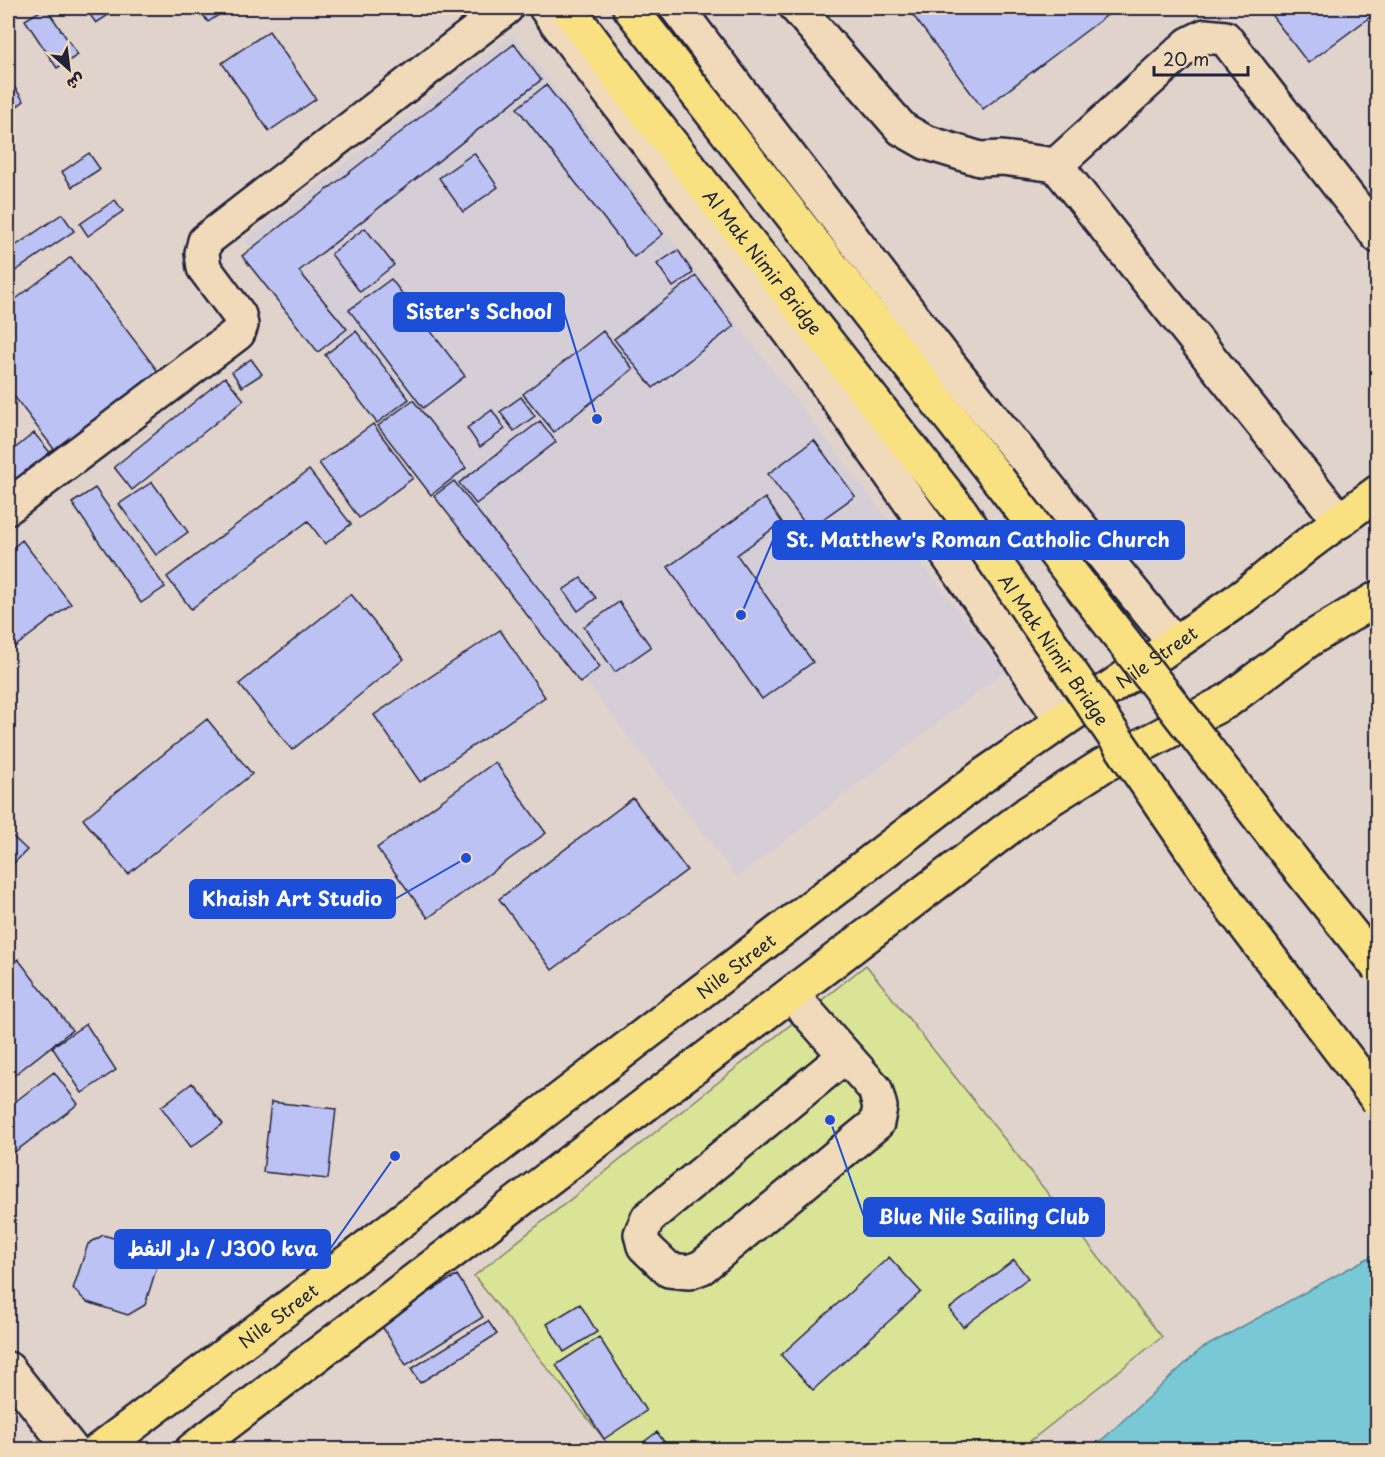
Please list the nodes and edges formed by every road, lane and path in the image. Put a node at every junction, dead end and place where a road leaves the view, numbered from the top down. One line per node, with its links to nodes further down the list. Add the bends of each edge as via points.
1 (506, 8): 10 (street, via 205,241 204,268 239,315 238,333)
2 (546, 8): 14 (street, via 790,332)
3 (568, 8): 18 (main road, Al Mak Nimir Bridge, bridge, via 961,512 1229,904)
4 (630, 8): 15 (main road, bridge)
5 (677, 8): 13 (street, via 948,363)
6 (797, 8): 7 (street, via 902,129 925,142 980,159)
7 (1056, 165): 8 (street, via 1189,44 1205,36 1226,38); 11 (street)
8 (1377, 236)
9 (1377, 492): 11 (main road, Nile Street)
10 (8, 507)
11 (1340, 521): 13 (main road, Nile Street)
12 (1377, 598): 16 (main road, via 1310,639 1227,701 1102,766 1028,813)
13 (1174, 643): 14 (main road, Nile Street)
14 (1062, 721): 21 (main road, Nile Street, via 984,775)
15 (1377, 967)
16 (791, 994): 17 (street); 22 (main road)
17 (845, 1056): 17 (street, via 875,1089 880,1107 877,1123 702,1267 689,1272 669,1270 644,1246 641,1234 648,1218)
18 (1377, 1100)
19 (8, 1369): 20 (street)
20 (72, 1449)
21 (99, 1449)
22 (192, 1449)

